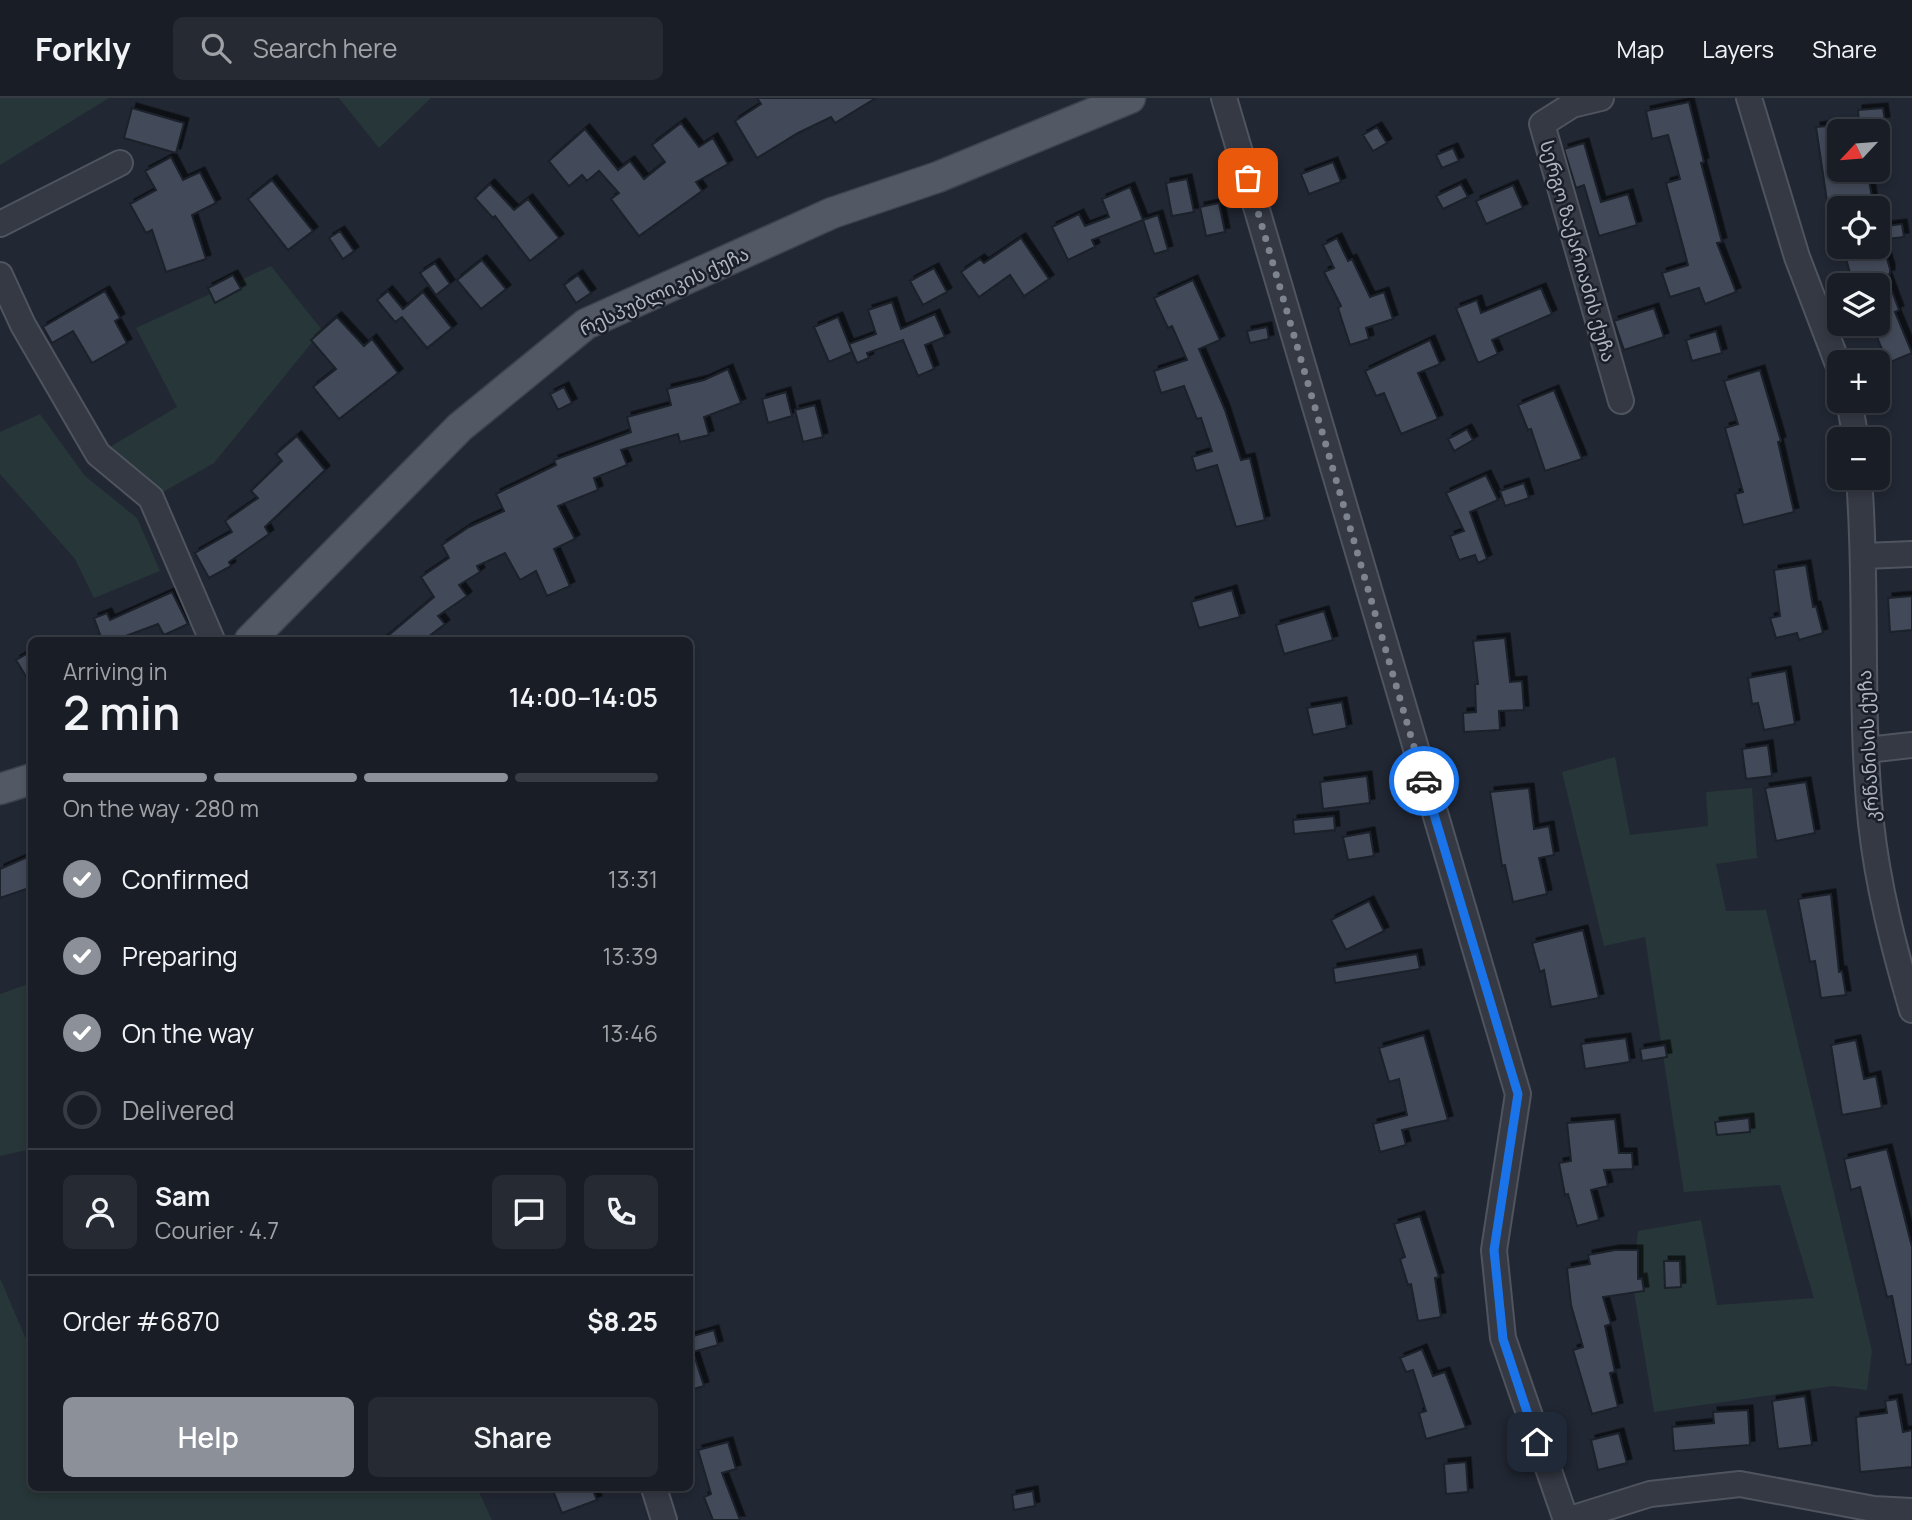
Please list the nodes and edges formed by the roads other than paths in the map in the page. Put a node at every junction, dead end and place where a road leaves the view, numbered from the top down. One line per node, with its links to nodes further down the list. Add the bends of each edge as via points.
1 (1130, 98): 14 (main road, რესპუბლიკის ქუჩა, via 938,177 832,213 586,324 460,427)
2 (1224, 98): 23 (street, via 1518,1094 1494,1250 1503,1339)
3 (1601, 98): 9 (street, სერგო ზაქარიაძის ქუჩა, via 1572,105 1542,124)
4 (1749, 98): 8 (street, via 1765,161)
5 (120, 163): 6 (street)
6 (0, 224)
7 (0, 275): 13 (street, via 23,325 98,453 151,498)
8 (1832, 350)
9 (1621, 401)
10 (1860, 490): 12 (street, კრწანისის ქუჩა)
11 (1912, 554): 12 (street)
12 (1865, 556): 16 (street, კრწანისის ქუჩა)
13 (211, 637)
14 (253, 637)
15 (1912, 746): 16 (street)
16 (1867, 750): 19 (street, კრწანისის ქუჩა, via 1884,913)
17 (28, 780): 18 (main road)
18 (0, 789)
19 (1912, 1010)
20 (655, 1491): 22 (street)
21 (1912, 1511): 23 (street, via 1874,1509 1740,1484 1650,1494)
22 (664, 1520)
23 (1566, 1520)

